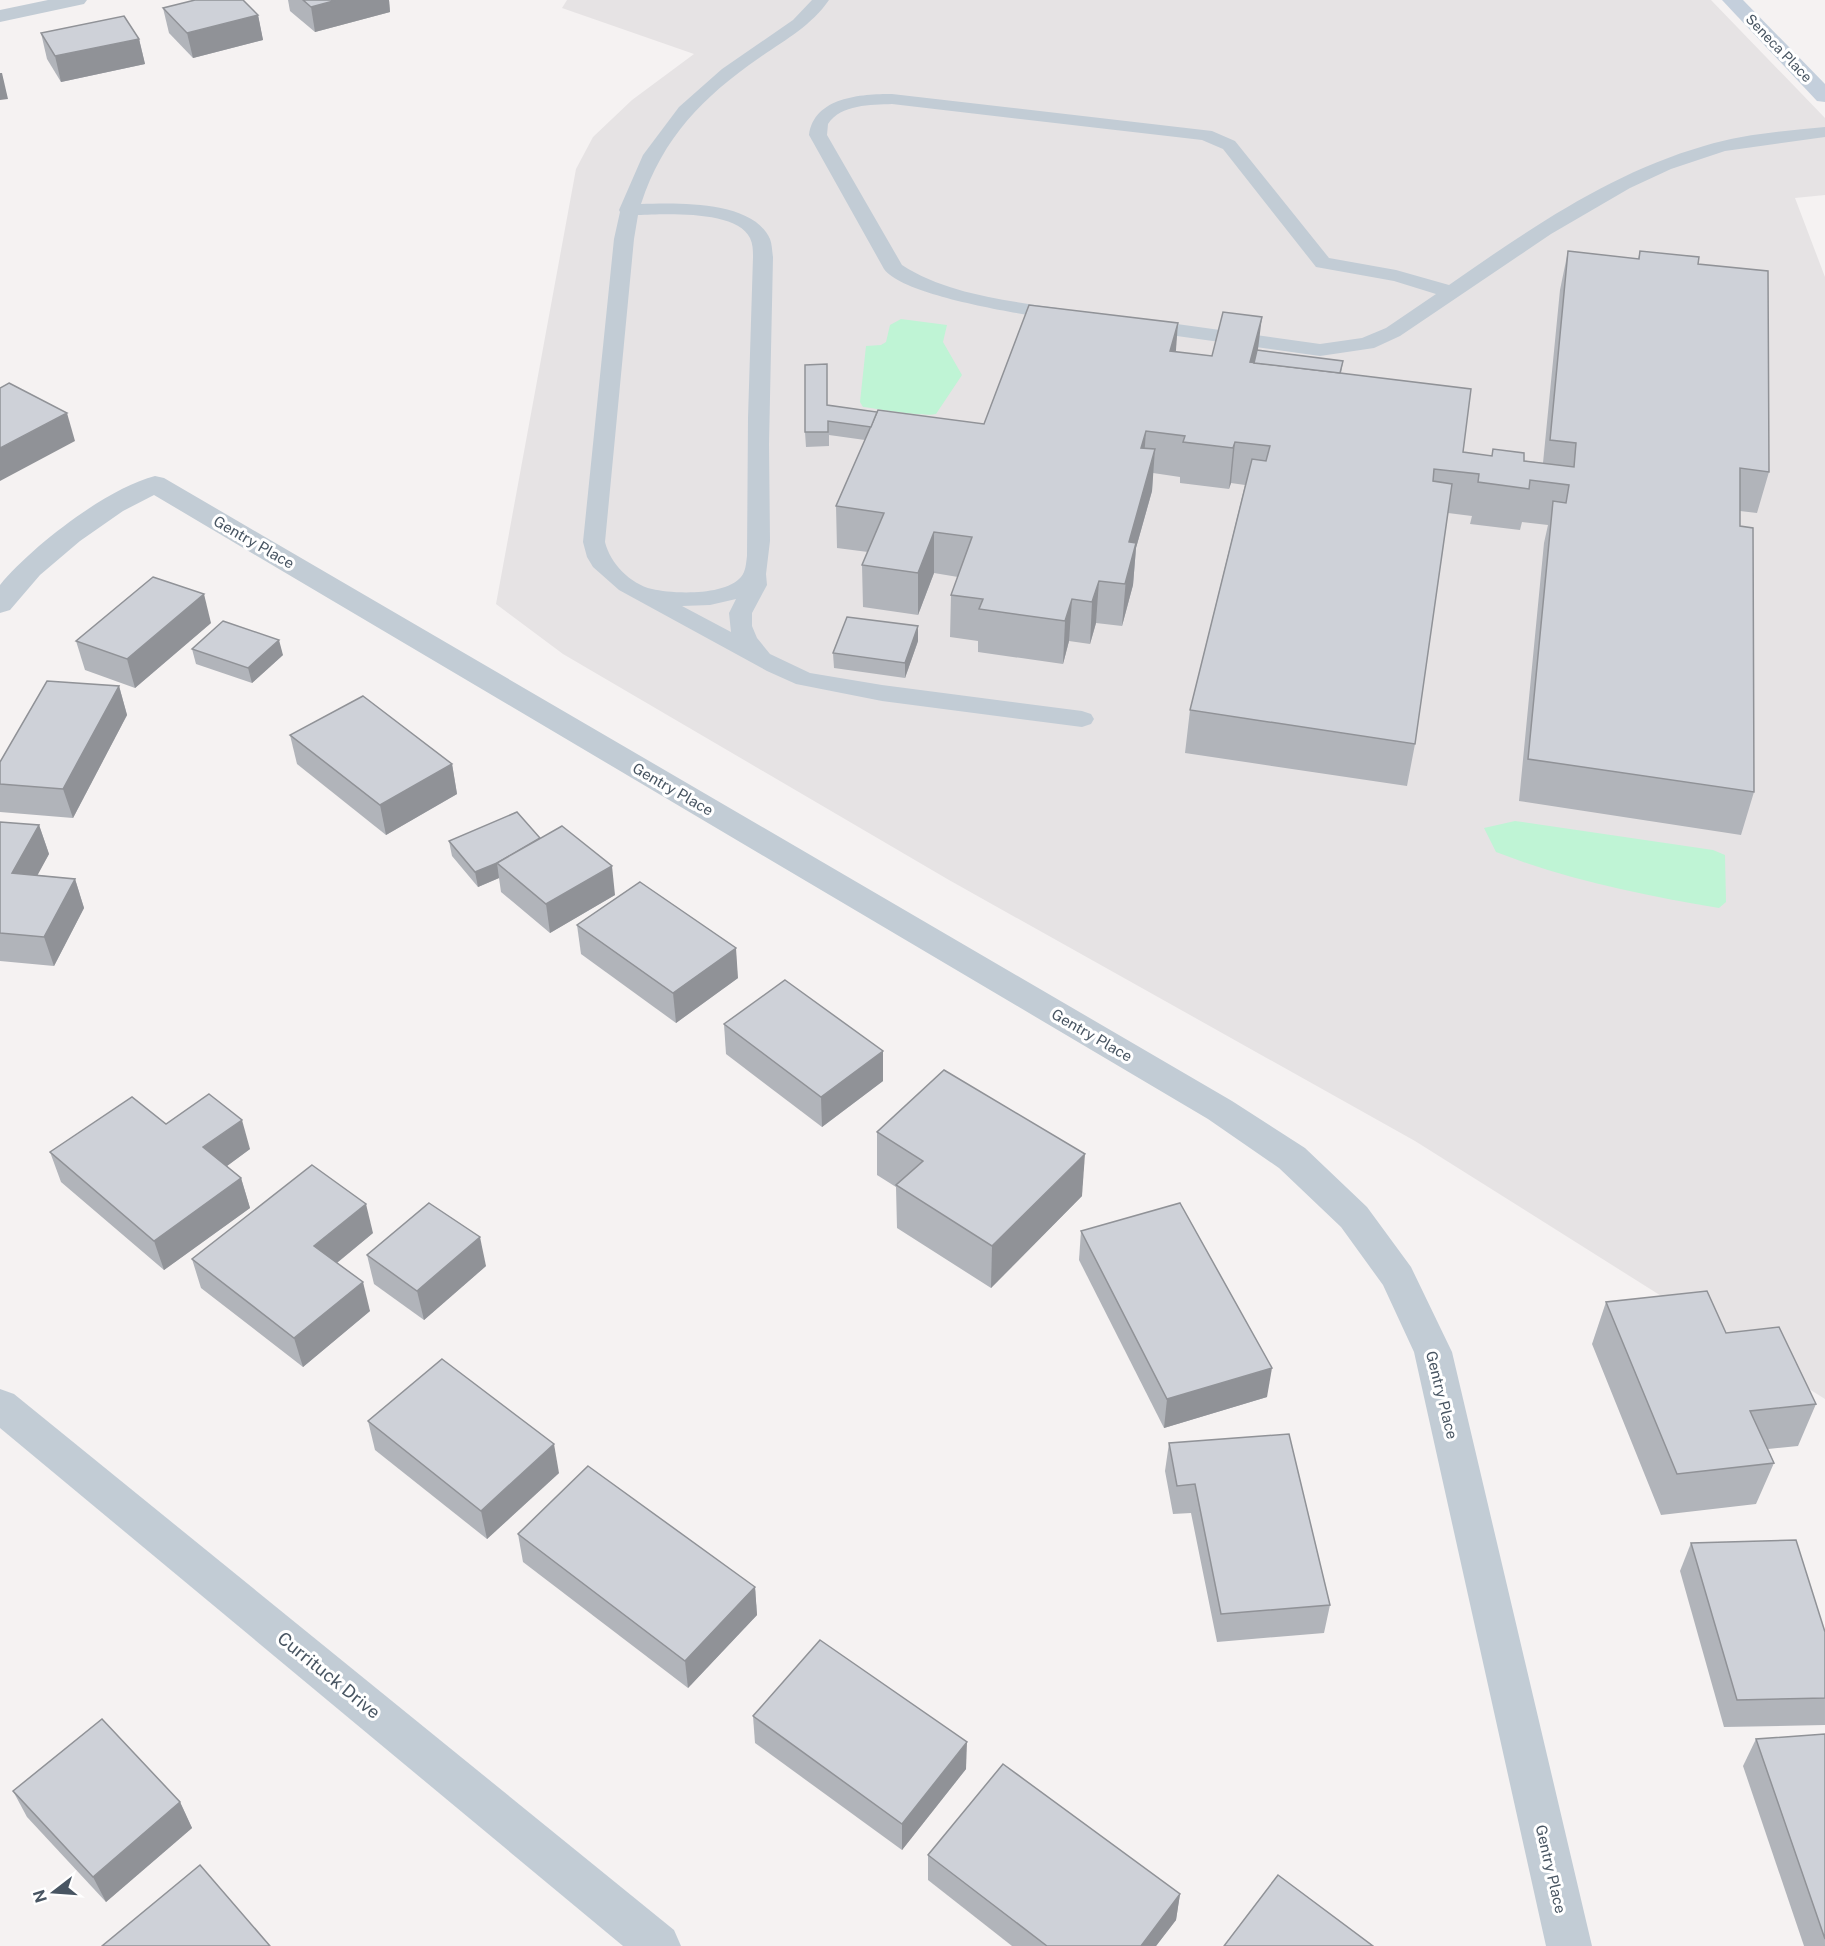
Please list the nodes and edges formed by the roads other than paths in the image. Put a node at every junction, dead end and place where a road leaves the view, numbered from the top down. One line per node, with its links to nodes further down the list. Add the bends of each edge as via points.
1 (77, 0): 4 (street)
2 (821, 0): 7 (lane, via 806,17 711,85 672,125 644,168)
3 (1732, 0): 5 (street, Seneca Place)
4 (0, 16)
5 (1825, 96)
6 (1825, 132): 8 (lane, via 1710,149 1651,172 1561,219)
7 (628, 210): 11 (lane, via 722,215 748,224 761,239); 12 (lane, via 594,542 597,558 608,571)
8 (1452, 292): 9 (lane, via 1396,276 1323,263 1229,145 1206,135 892,99 851,104 821,119 818,135 901,276 951,292); 10 (lane, via 1380,339 1335,349 1300,348)
9 (1086, 318)
10 (1119, 322)
11 (755, 574): 12 (lane, via 743,587 709,598 674,599); 14 (lane, via 755,590 740,616 741,630)
12 (640, 592): 14 (lane)
13 (0, 604): 18 (street, Gentry Place, via 52,549 132,494 155,484 1220,1110 1292,1158 1354,1217 1398,1277 1433,1352)
14 (762, 659): 15 (lane, via 804,679 827,684)
15 (1082, 719)
16 (0, 1405): 17 (street, Currituck Drive)
17 (658, 1946)
18 (1569, 1946)

